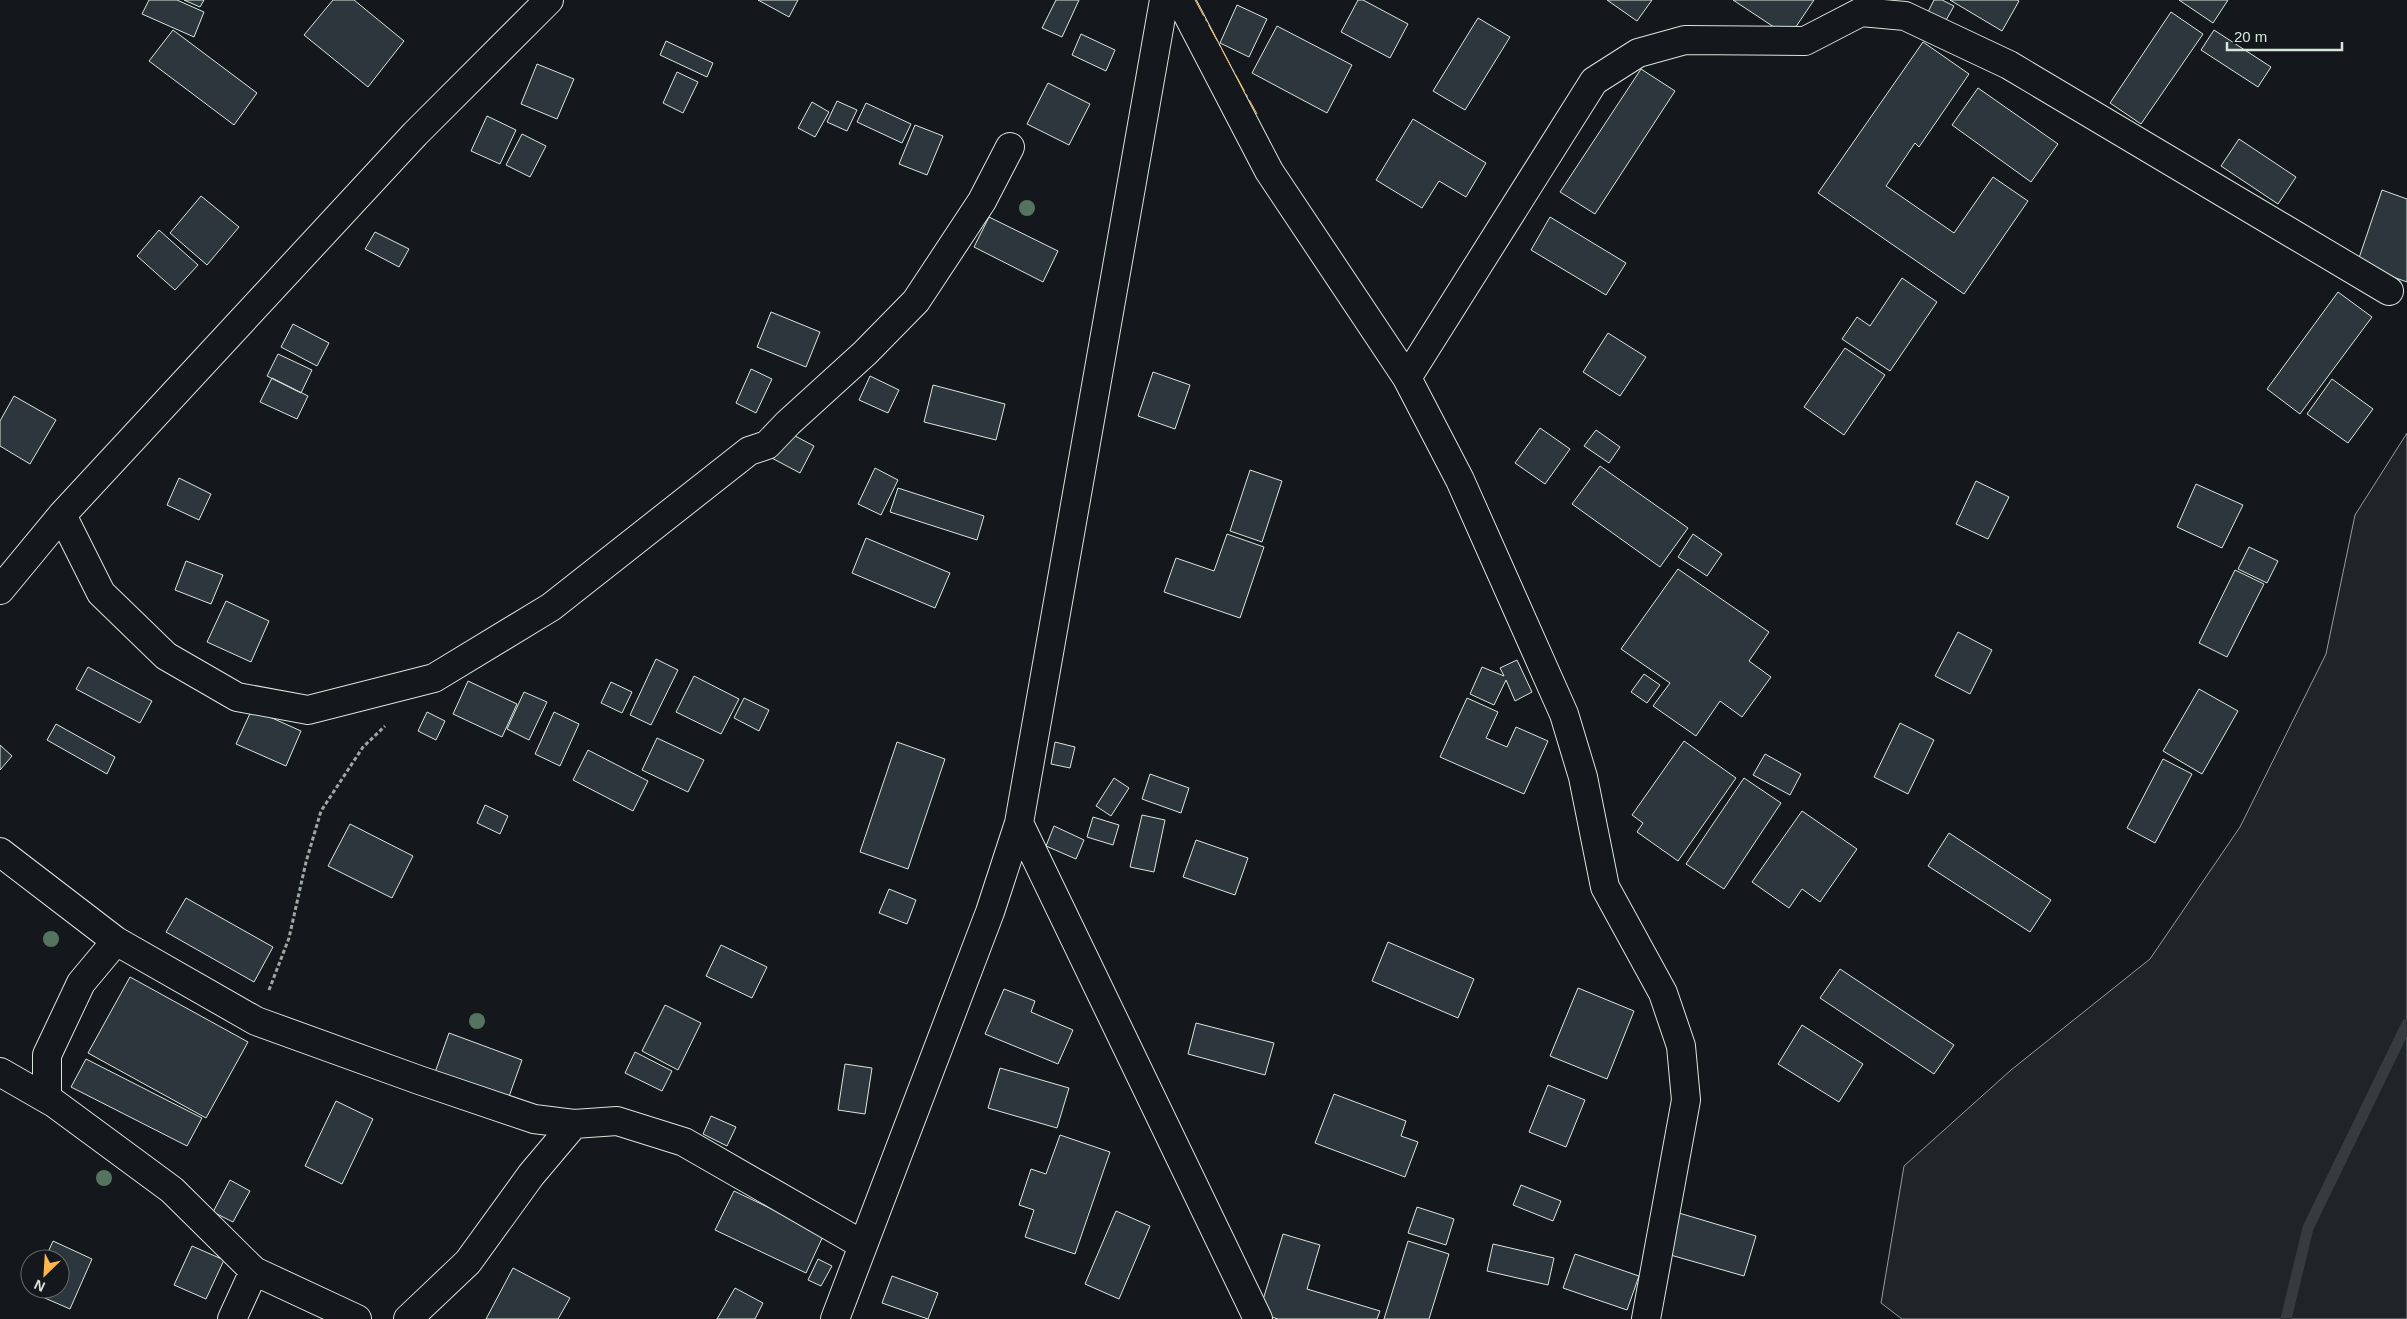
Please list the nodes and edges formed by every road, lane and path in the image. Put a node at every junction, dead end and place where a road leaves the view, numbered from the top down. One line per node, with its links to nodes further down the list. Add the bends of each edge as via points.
1 (550, 0): 9 (street, via 408,141)
2 (1164, 0): 12 (street)
3 (1180, 0): 8 (street, via 1269,171)
4 (1855, 6): 5 (street); 8 (street, via 1805,40 1685,40 1638,53 1594,81)
5 (1910, 8): 7 (street)
6 (1010, 147): 9 (street, via 982,201 916,301 767,446 749,451 551,607 434,678 308,710 237,697 166,656 101,593)
7 (2389, 291)
8 (1407, 378): 26 (street, via 1460,480 1564,714 1583,777 1605,887 1663,993 1681,1046 1686,1100)
9 (62, 515): 10 (street)
10 (0, 590)
11 (390, 722): 15 (path, via 363,747 321,811 289,938)
12 (1019, 823): 19 (street, via 990,912); 25 (street)
13 (0, 852): 14 (street)
14 (116, 941): 15 (street); 17 (street, via 80,983 47,1055)
15 (256, 1020): 18 (street, via 525,1116)
16 (0, 1072): 17 (street)
17 (47, 1099): 20 (street, via 172,1190)
18 (574, 1124): 19 (street, via 617,1121 684,1142); 23 (street, via 531,1175 468,1262)
19 (863, 1245): 24 (street)
20 (254, 1271): 21 (street); 22 (street)
21 (232, 1319)
22 (357, 1319)
23 (408, 1319)
24 (835, 1319)
25 (1258, 1319)
26 (1646, 1319)

